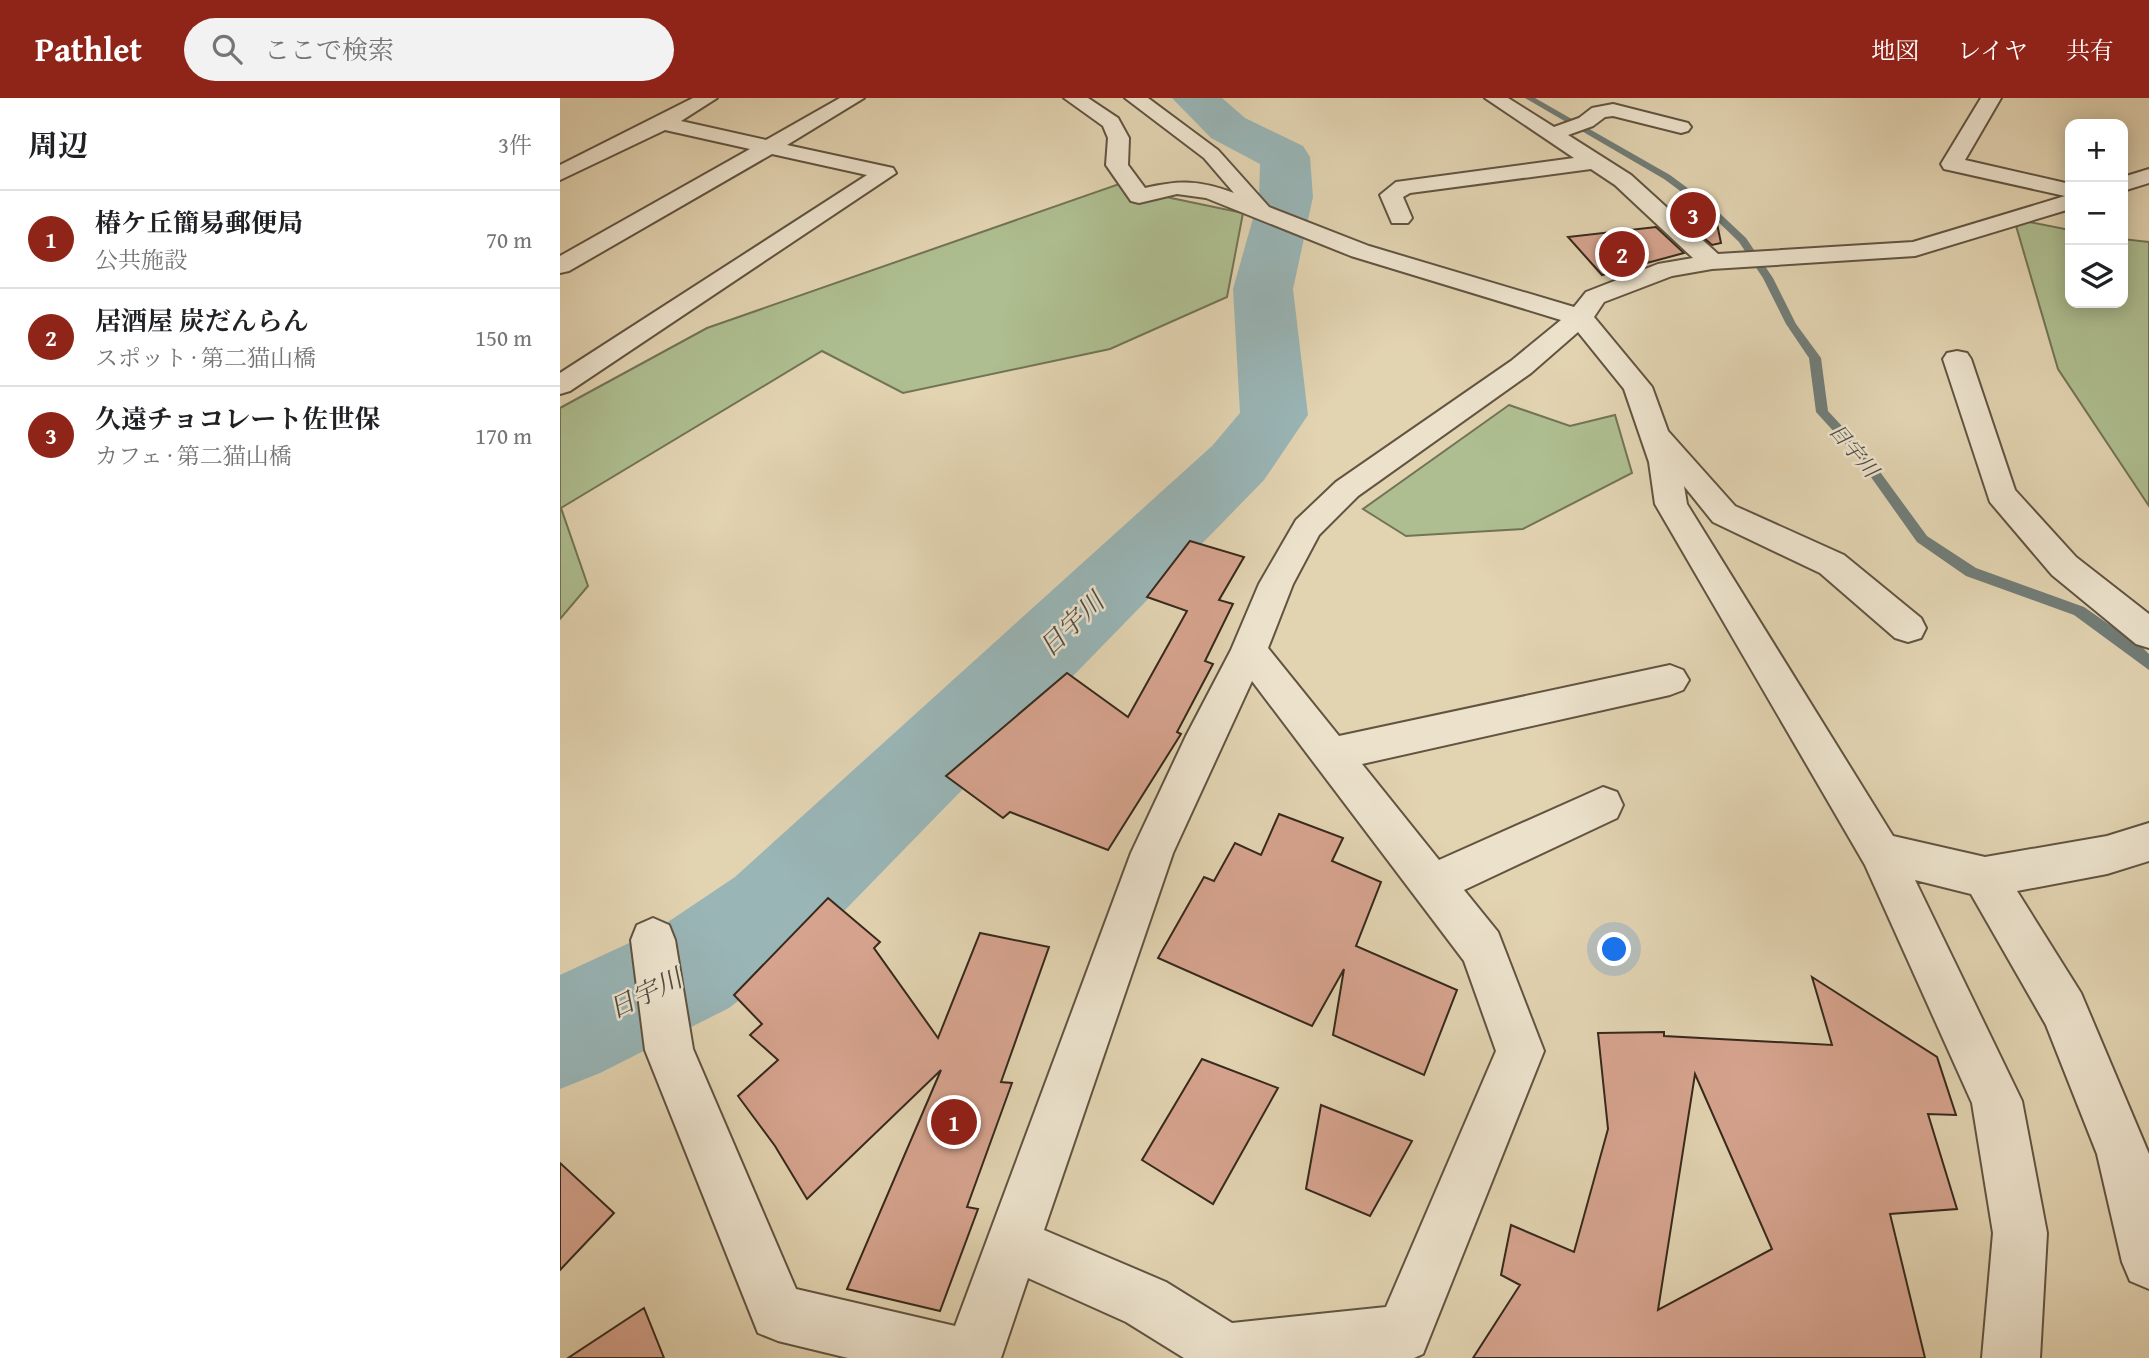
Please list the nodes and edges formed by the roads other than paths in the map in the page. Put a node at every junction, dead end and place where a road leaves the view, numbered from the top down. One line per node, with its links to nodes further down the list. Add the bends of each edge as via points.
1 (707, 98): 8 (street)
2 (854, 98): 13 (street)
3 (1074, 98): 21 (street, via 1112,120 1121,142 1117,165 1139,196 1177,187 1211,192)
4 (1135, 98): 14 (street)
5 (1161, 98): 14 (street)
6 (1495, 98): 12 (street)
7 (1991, 98): 11 (street)
8 (663, 123): 13 (street); 16 (street)
9 (1949, 124): 11 (street)
10 (1681, 127): 12 (street, via 1613,110)
11 (1973, 128): 19 (street, via 1952,164)
12 (1558, 131): 15 (street)
13 (768, 146): 24 (street); 27 (street, via 885,173)
14 (1211, 154): 21 (street)
15 (1595, 162): 22 (street, via 1404,187 1391,195); 23 (street)
16 (560, 173)
17 (2149, 176): 18 (street)
18 (2128, 182)
19 (2065, 190)
20 (2065, 204): 23 (street, via 1914,249)
21 (1262, 211): 25 (street, via 1360,251)
22 (1399, 218)
23 (1723, 261): 25 (street, via 1667,268 1595,297)
24 (560, 266)
25 (1580, 317): 28 (street, via 1638,387); 31 (street, via 1521,367 1347,489 1307,528 1276,584)
26 (1957, 359): 30 (street, via 2001,494 2064,566)
27 (560, 385)
28 (1653, 429): 29 (street, via 1724,514 1832,564); 36 (street, via 1671,504)
29 (1908, 628)
30 (2149, 635)
31 (1249, 650): 33 (street); 41 (street, via 1152,853)
32 (1670, 680): 33 (street)
33 (1331, 754): 38 (street)
34 (1603, 805): 38 (street)
35 (2149, 842): 37 (street, via 2107,855)
36 (1880, 852): 37 (street); 45 (street, via 1997,1101 2020,1233)
37 (1985, 877): 40 (street, via 2064,1010)
38 (1432, 884): 43 (street, via 1482,948 1520,1051 1403,1334)
39 (653, 940): 44 (street, via 669,1050 778,1314)
40 (2136, 1158): 42 (street)
41 (1013, 1244): 43 (street, via 1146,1302); 44 (street)
42 (2149, 1262)
43 (1232, 1355)
44 (970, 1358)
45 (2011, 1358)

